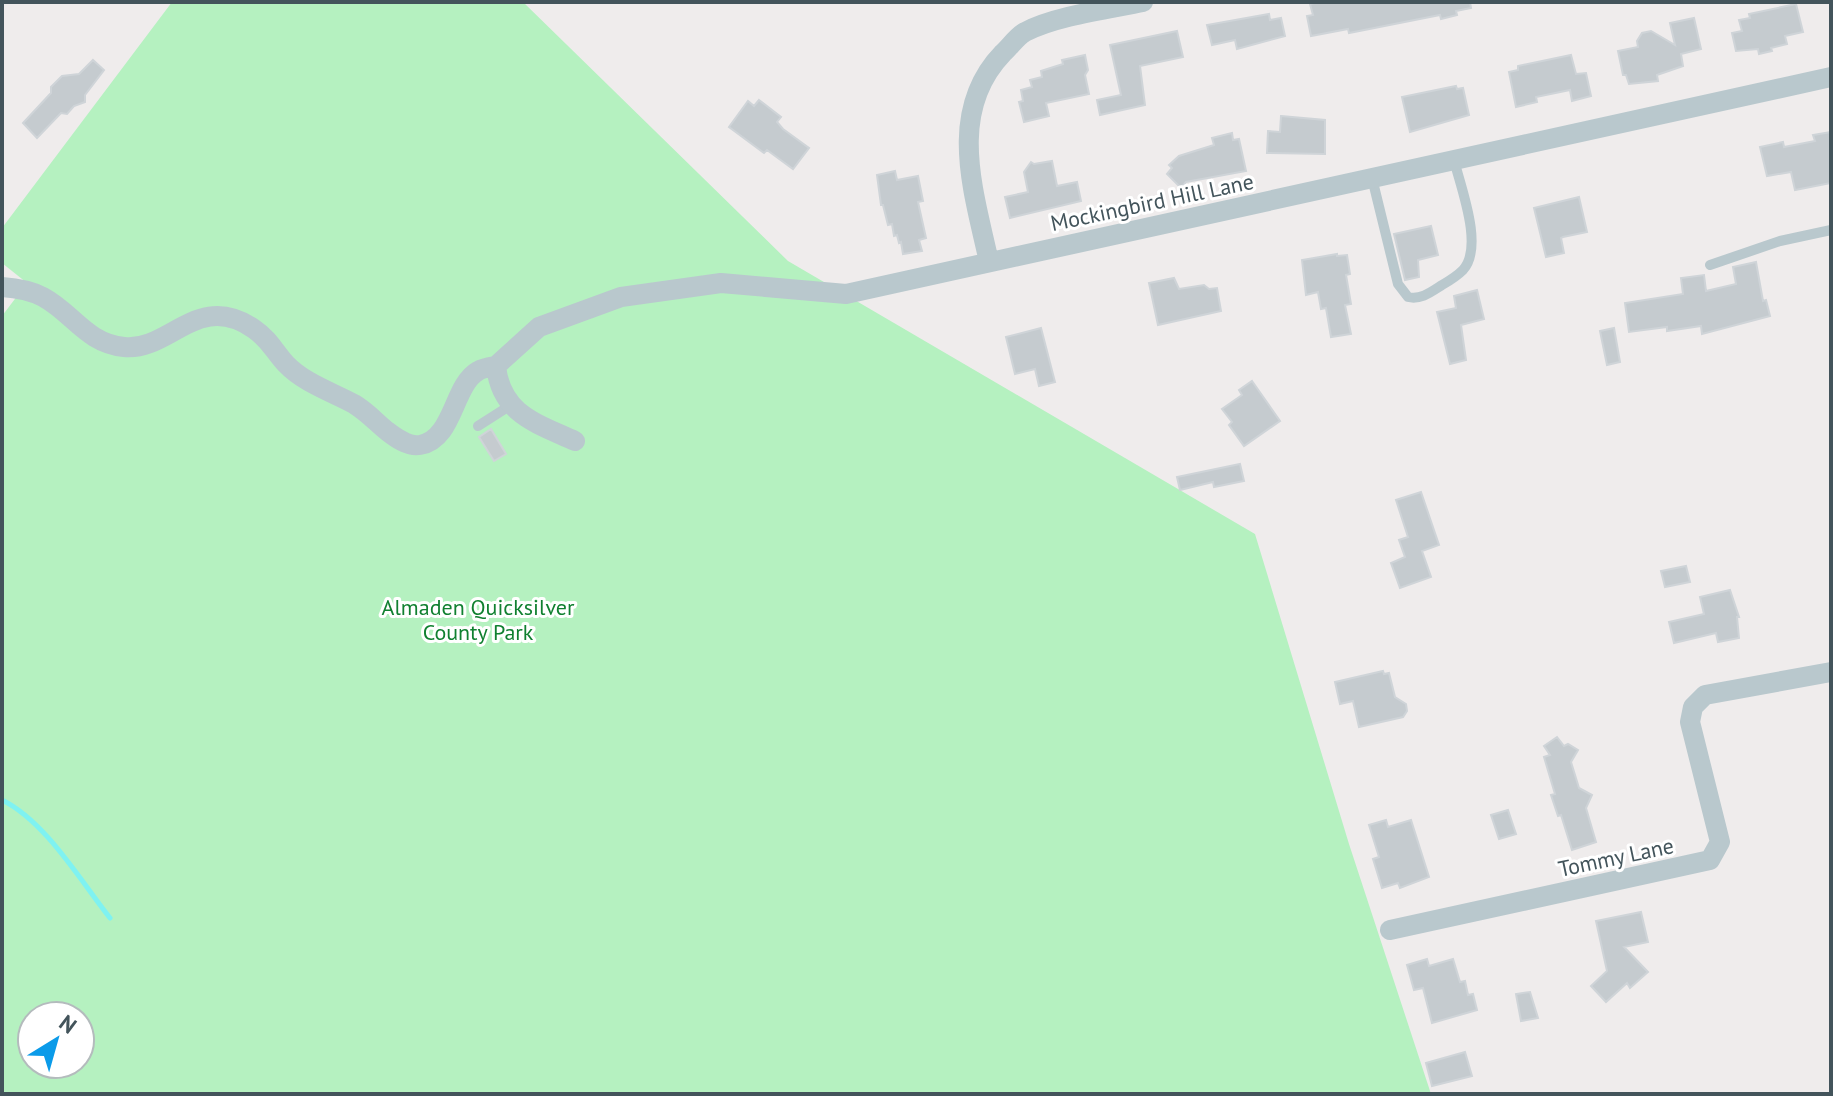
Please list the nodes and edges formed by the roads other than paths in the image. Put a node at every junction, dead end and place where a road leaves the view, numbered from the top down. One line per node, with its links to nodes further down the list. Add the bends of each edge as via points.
1 (1143, 2): 6 (street, via 1023,33 992,65 972,104 967,158)
2 (1831, 77): 3 (street, Mockingbird Hill Lane)
3 (1454, 160): 4 (street, Mockingbird Hill Lane); 4 (lane, via 1469,220 1470,258 1465,269 1421,297 1408,297 1398,284)
4 (1372, 178): 6 (street, Mockingbird Hill Lane)
5 (1831, 230): 7 (lane)
6 (989, 262): 9 (street, Mockingbird Hill Lane, via 846,294 721,283 621,297 539,327)
7 (1710, 265)
8 (2, 287): 9 (street, Mockingbird Hill Lane, via 44,297 91,336 122,347 137,348 194,320 239,319 271,341 286,364 308,380 357,405 397,439 413,445 432,439 478,371)
9 (496, 366): 10 (street, via 498,385)
10 (511, 405): 11 (lane); 12 (street, via 518,414)
11 (478, 426)
12 (575, 441)
13 (1831, 672): 14 (street, Tommy Lane, via 1705,695 1693,707 1690,722 1720,842 1710,860)
14 (1390, 930)

